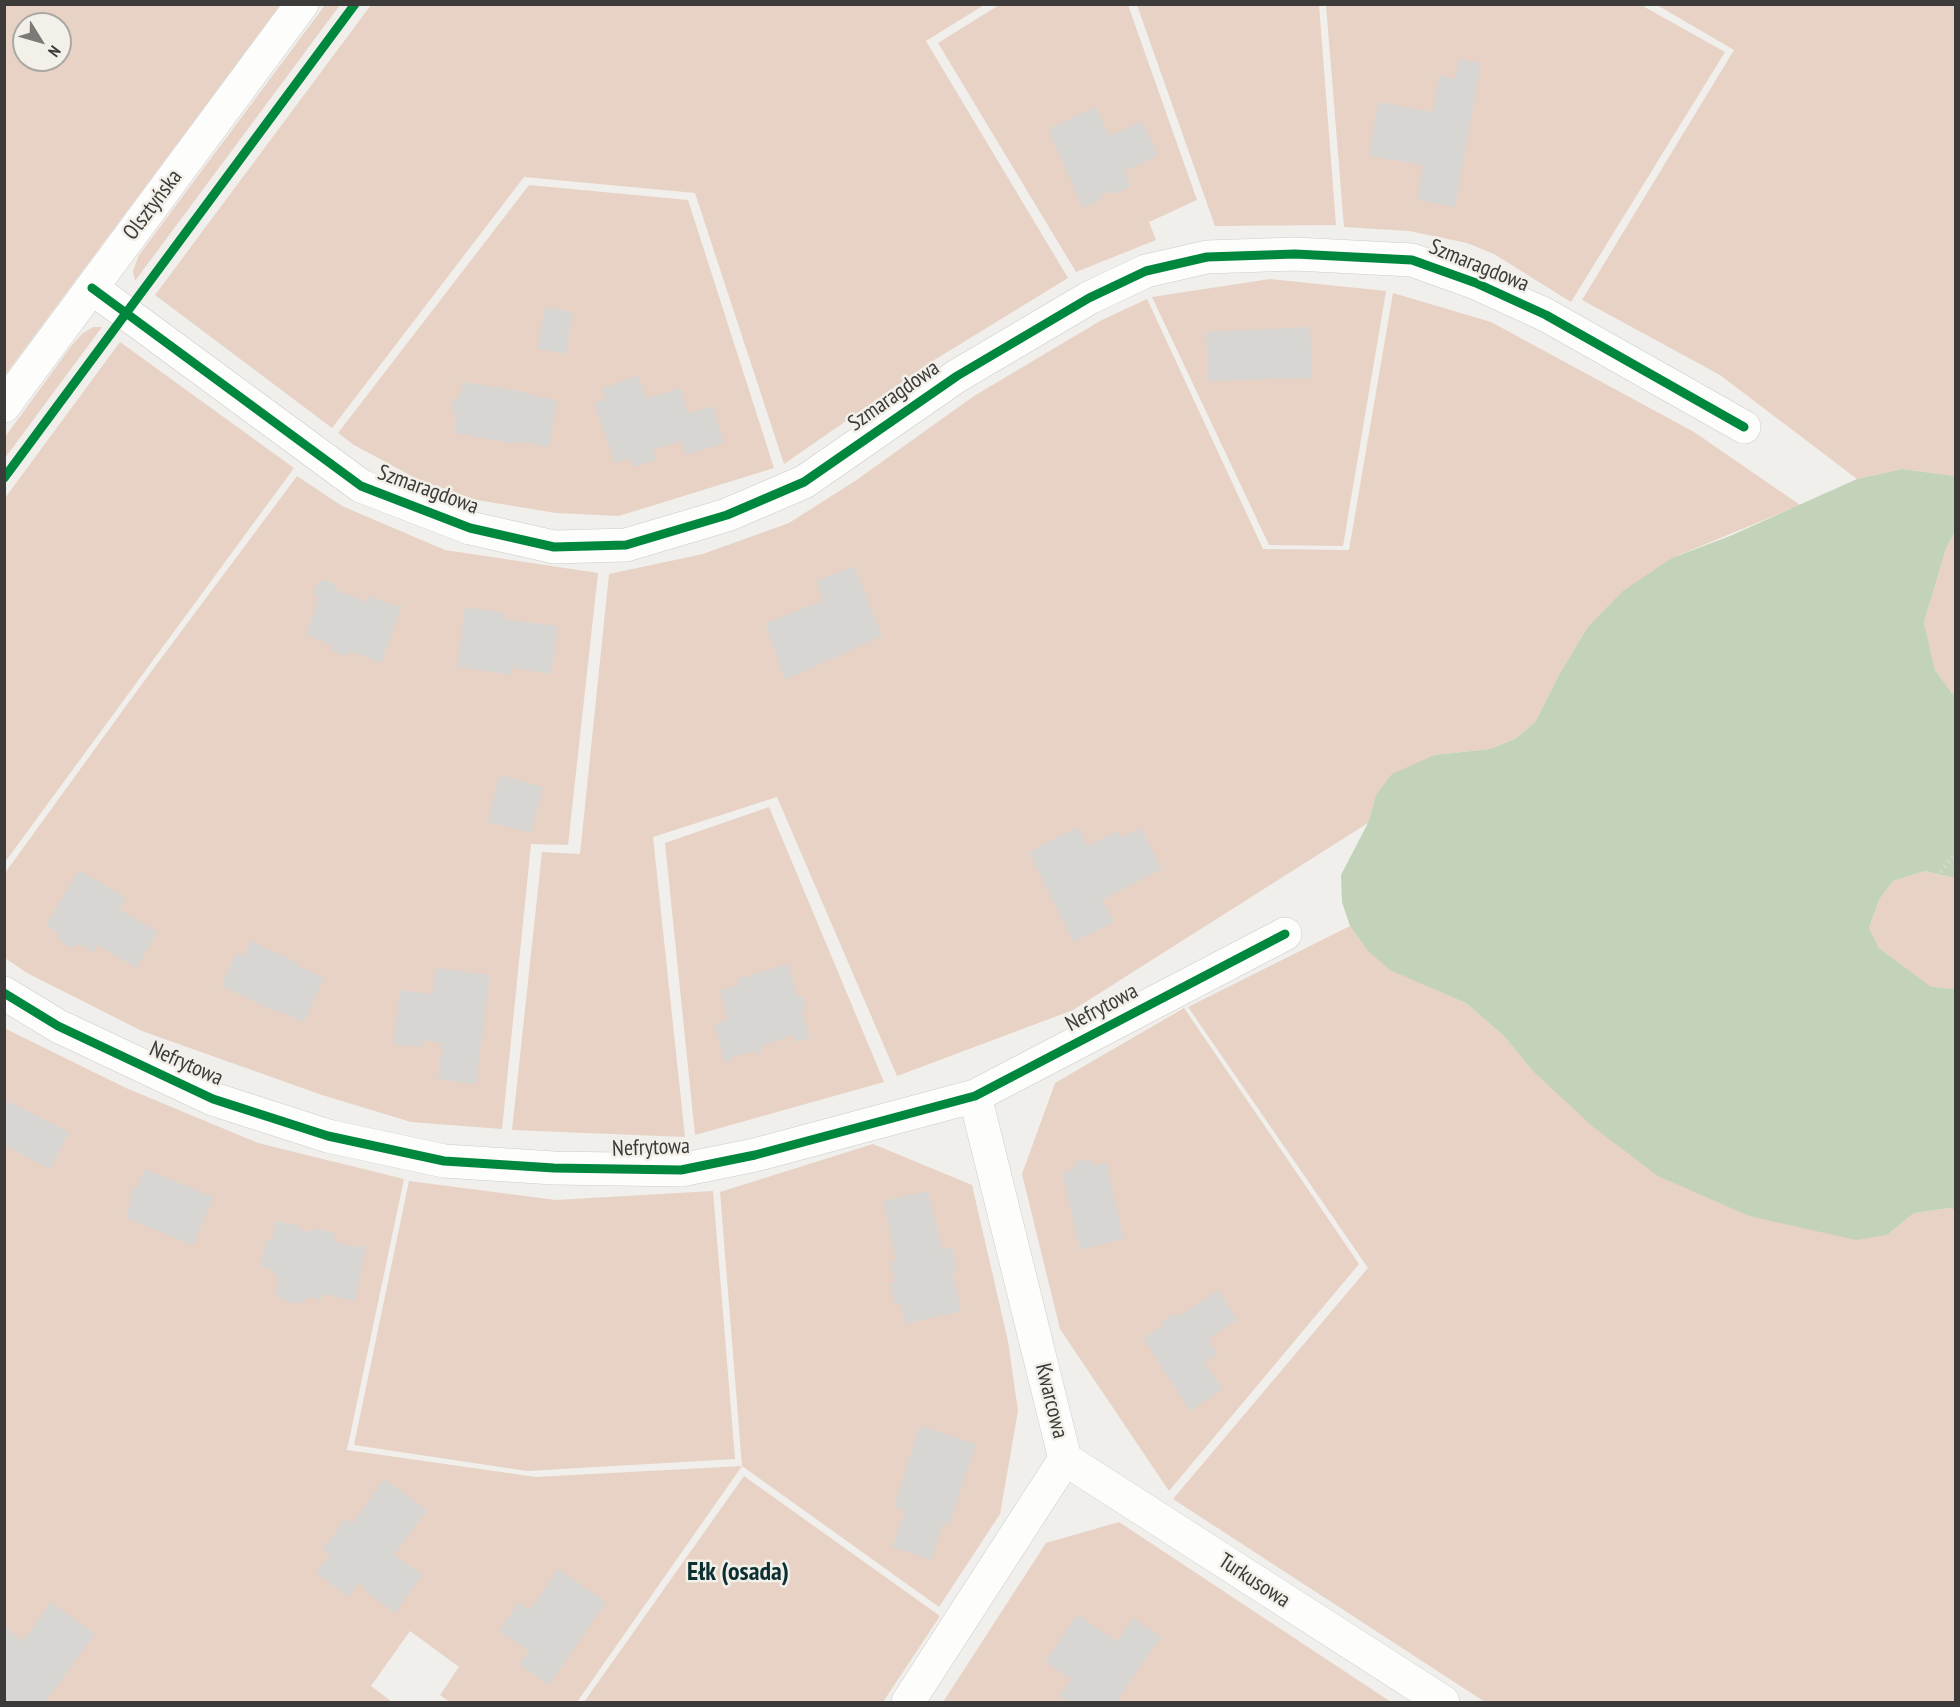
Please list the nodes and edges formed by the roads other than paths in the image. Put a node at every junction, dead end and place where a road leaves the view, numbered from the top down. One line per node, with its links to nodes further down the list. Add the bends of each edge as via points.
1 (302, 4): 2 (street, Olsztyńska)
2 (92, 288): 3 (street, Olsztyńska); 4 (street, Szmaragdowa, via 361,486 470,528 554,547 626,545 726,515 804,482 957,376 1089,298 1146,271 1207,257 1295,254 1412,260 1476,283 1546,315)
3 (4, 406)
4 (1744, 427)
5 (1285, 934): 7 (street, Nefrytowa)
6 (4, 993): 7 (street, Nefrytowa, via 58,1026 213,1099 328,1136 444,1161 681,1170 755,1155)
7 (975, 1096): 8 (street, Kwarcowa)
8 (1065, 1459): 9 (street, Kwarcowa); 10 (street, Turkusowa)
9 (908, 1702)
10 (1443, 1702)

